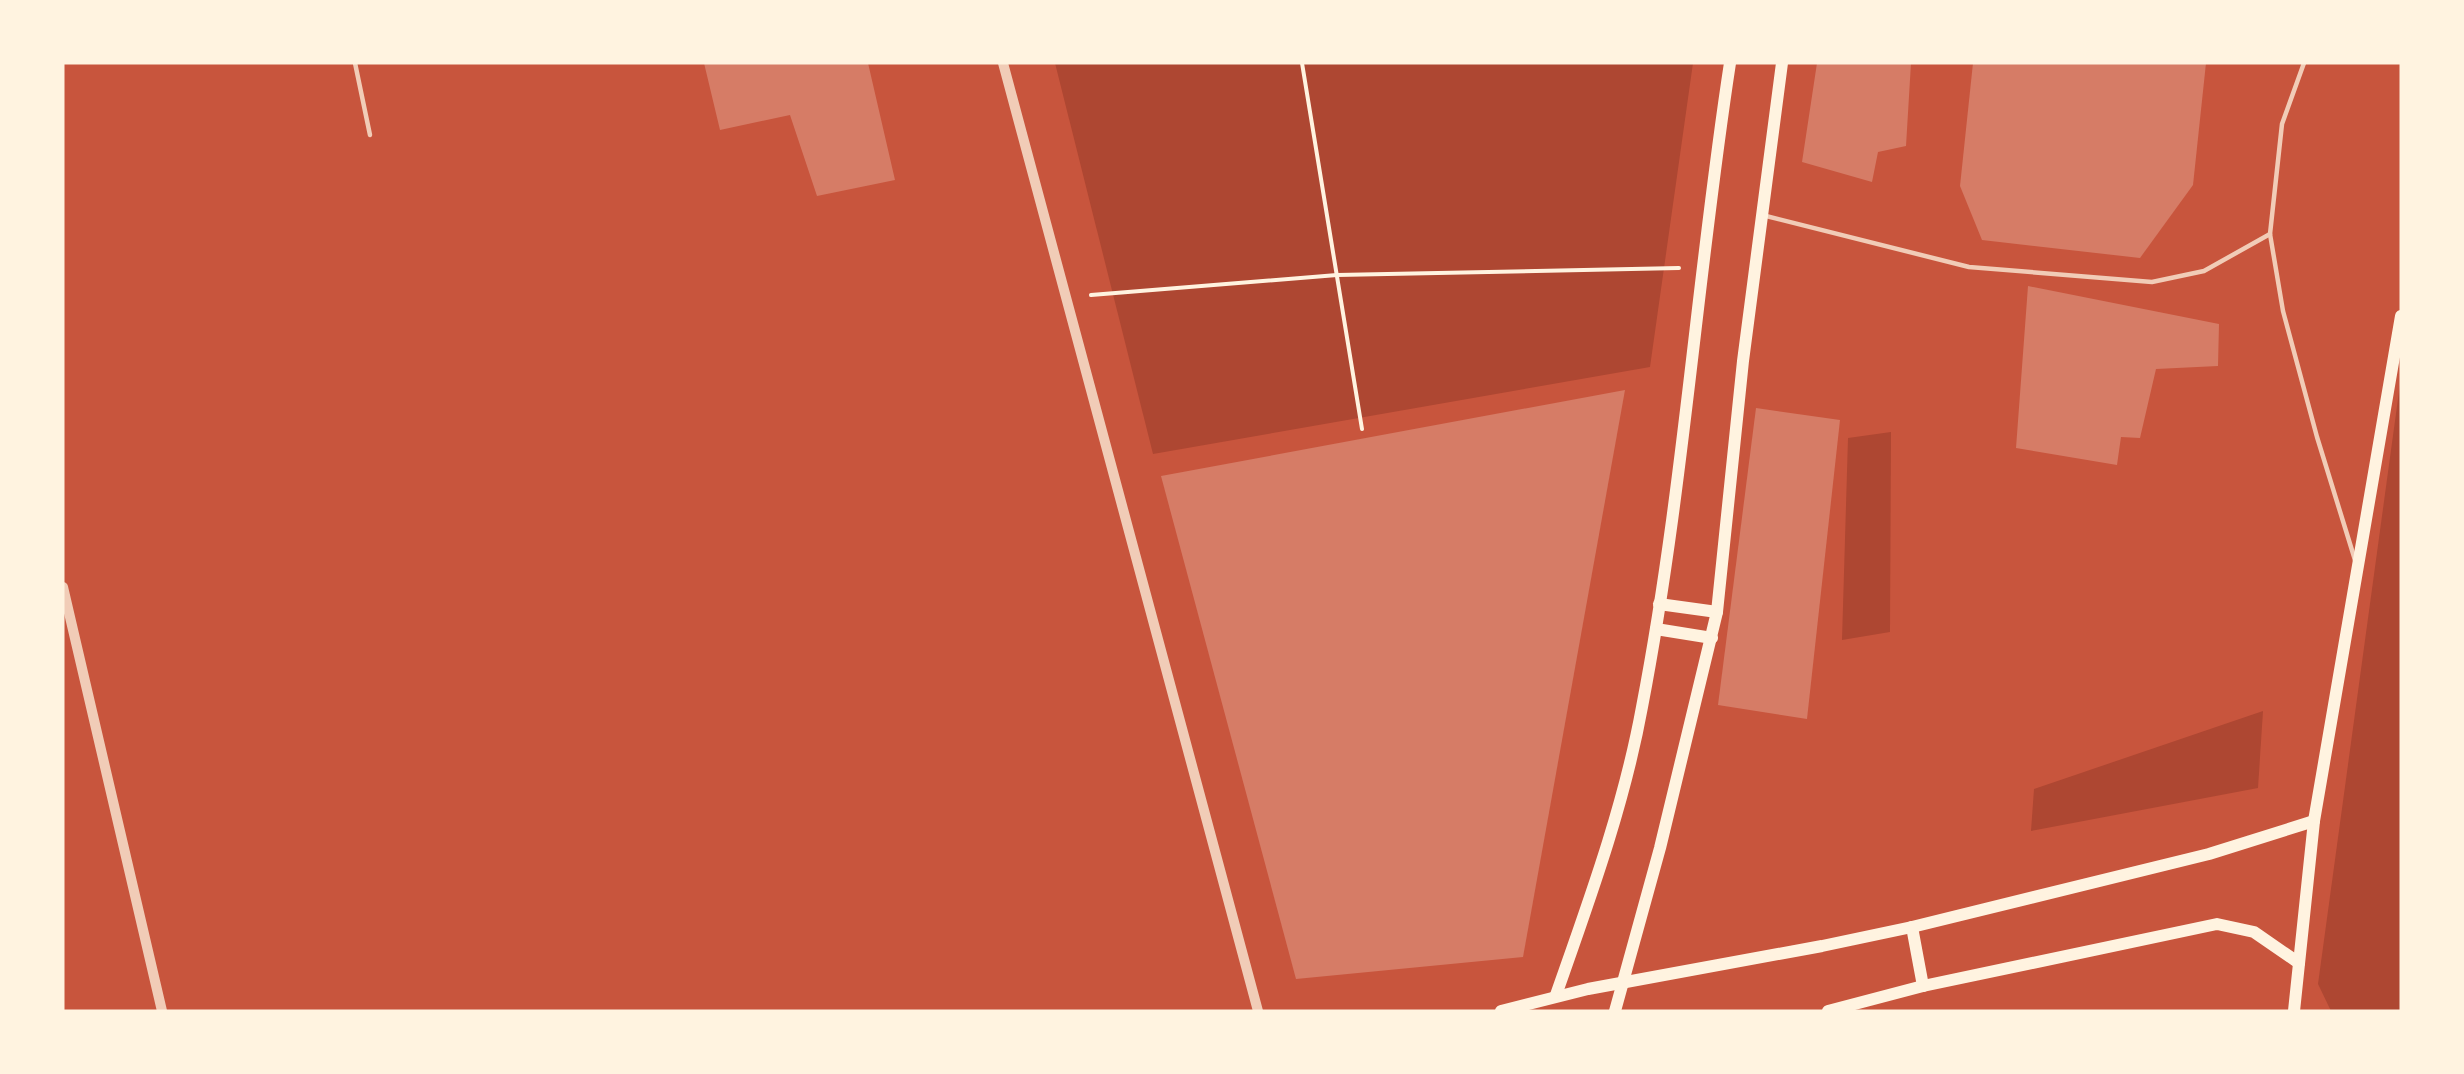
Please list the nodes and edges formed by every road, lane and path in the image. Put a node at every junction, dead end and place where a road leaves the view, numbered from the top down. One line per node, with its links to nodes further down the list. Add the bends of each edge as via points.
1 (355, 63): 7 (lane)
2 (1003, 63): 12 (street)
3 (1302, 63): 11 (path)
4 (1730, 63): 10 (main road)
5 (1782, 63): 8 (main road)
6 (2304, 63): 9 (lane, via 2282,124)
7 (370, 135)
8 (1762, 215): 9 (lane, via 1969,267 2152,282 2204,271); 18 (main road)
9 (2270, 234): 15 (lane, via 2283,311)
10 (1703, 267): 11 (path); 17 (main road)
11 (1337, 274): 12 (path); 14 (path)
12 (1066, 297): 28 (street)
13 (2401, 316): 15 (main road)
14 (1362, 429)
15 (2358, 569): 21 (main road)
16 (63, 587): 27 (street)
17 (1659, 604): 18 (main road); 19 (main road)
18 (1717, 612): 20 (main road)
19 (1656, 629): 20 (main road); 26 (main road, via 1642,710 1604,859)
20 (1712, 638): 24 (main road)
21 (2314, 821): 22 (main road, via 2209,854); 23 (main road)
22 (1912, 927): 24 (main road); 25 (main road)
23 (2299, 963): 25 (main road, via 2254,932 2217,924); 32 (main road)
24 (1624, 984): 26 (main road); 30 (main road)
25 (1923, 986): 31 (main road)
26 (1556, 995): 29 (main road)
27 (162, 1011)
28 (1258, 1011)
29 (1501, 1011)
30 (1615, 1011)
31 (1828, 1011)
32 (2294, 1011)

